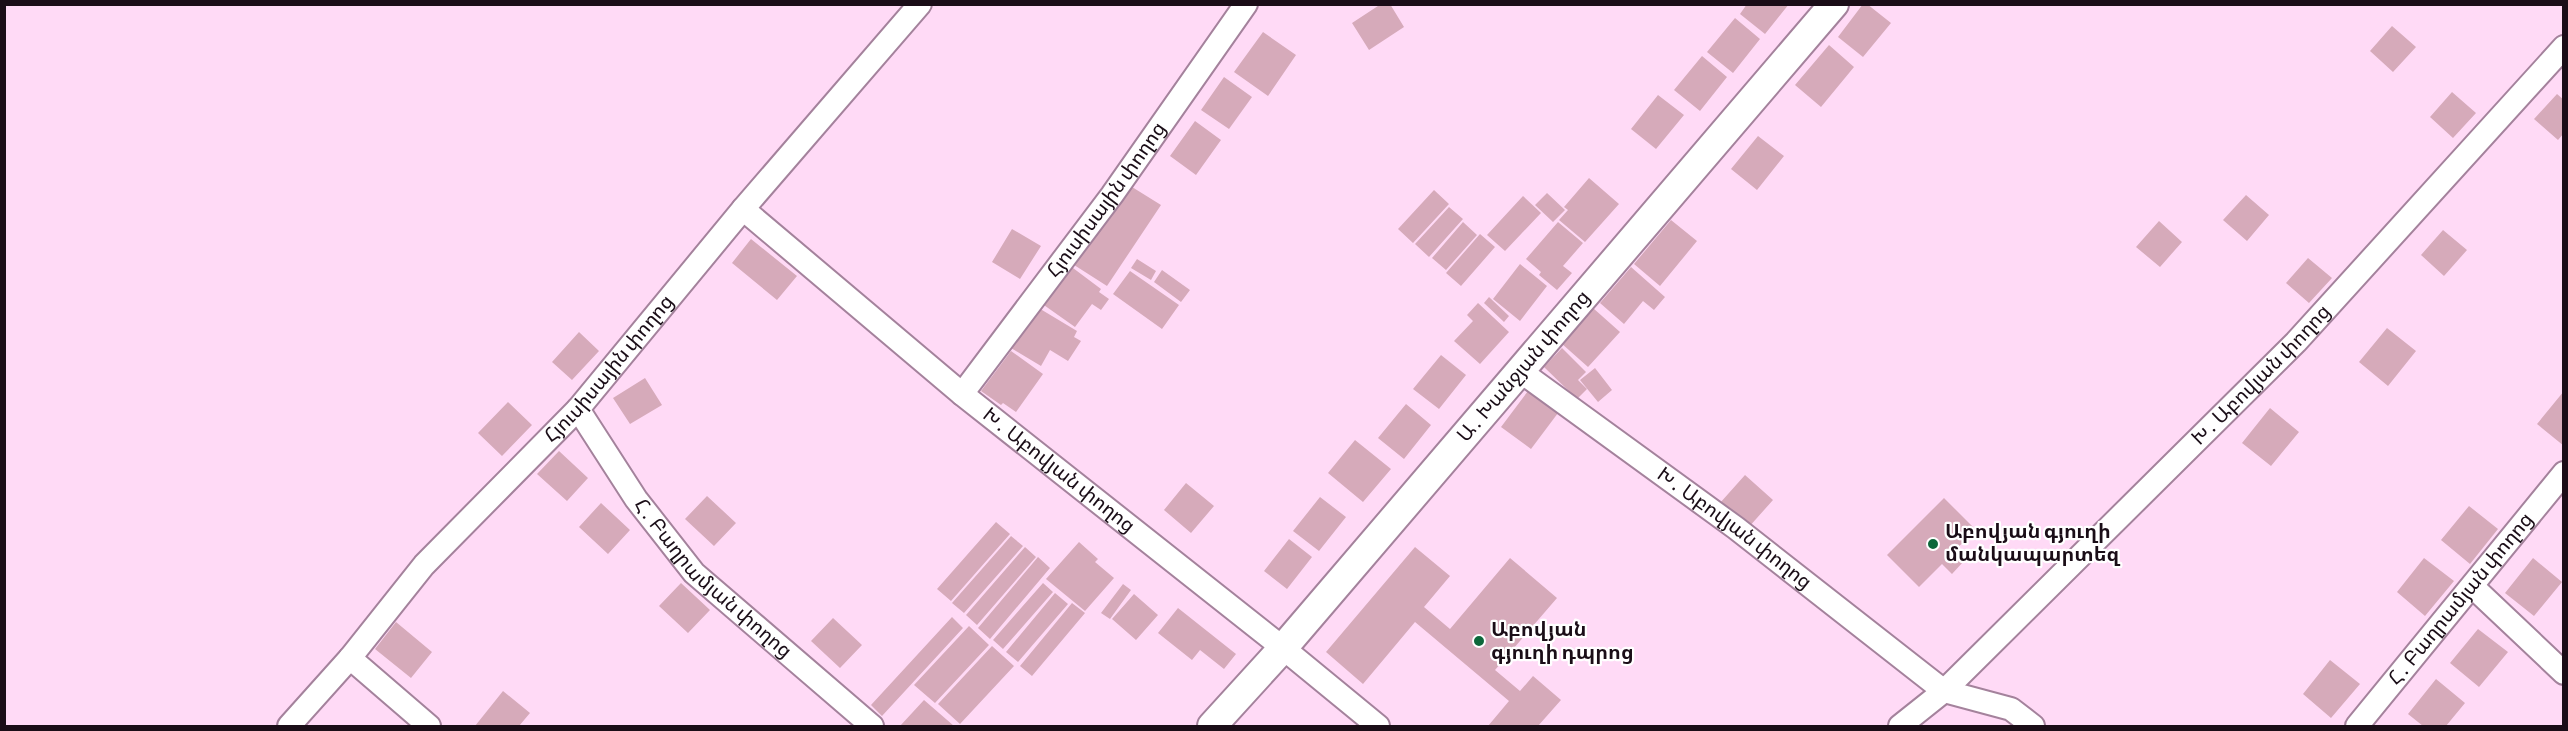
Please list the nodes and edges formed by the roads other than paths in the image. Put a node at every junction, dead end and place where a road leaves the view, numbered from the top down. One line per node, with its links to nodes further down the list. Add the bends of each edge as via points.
1 (920, 4): 5 (street, Հյուսիսային փողոց)
2 (1246, 4): 7 (street, Հյուսիսային փողոց, via 1112,195)
3 (1834, 4): 6 (street, Ա․ Խանջյան փողոց)
4 (2564, 47): 14 (street, Խ․ Աբովյան փողոց, via 2296,342)
5 (743, 210): 7 (street, Խ․ Աբովյան փողոց); 8 (street, Հյուսիսային փողոց)
6 (1520, 371): 11 (street, Ա․ Խանջյան փողոց); 14 (street, Խ․ Աբովյան փողոց, via 1736,528)
7 (962, 394): 11 (street, Խ․ Աբովյան փողոց)
8 (578, 409): 12 (street, Հյուսիսային փողոց, via 424,565); 17 (street, Հ․ Բաղրամյան փողոց, via 636,499 694,573)
9 (2564, 474): 10 (street, Հ․ Բաղրամյան փողոց)
10 (2473, 587): 13 (street); 22 (street, Հ․ Բաղրամյան փողոց)
11 (1283, 648): 18 (street, Ա․ Խանջյան փողոց); 19 (street, Խ․ Աբովյան փողոց)
12 (350, 658): 15 (street, Հյուսիսային փողոց); 16 (street)
13 (2564, 673)
14 (1944, 691): 20 (street, Խ․ Աբովյան փողոց); 21 (street, Խ․ Աբովյան փողոց, via 2011,709)
15 (289, 726)
16 (429, 726)
17 (872, 726)
18 (1212, 726)
19 (1378, 726)
20 (1900, 726)
21 (2033, 726)
22 (2358, 726)

